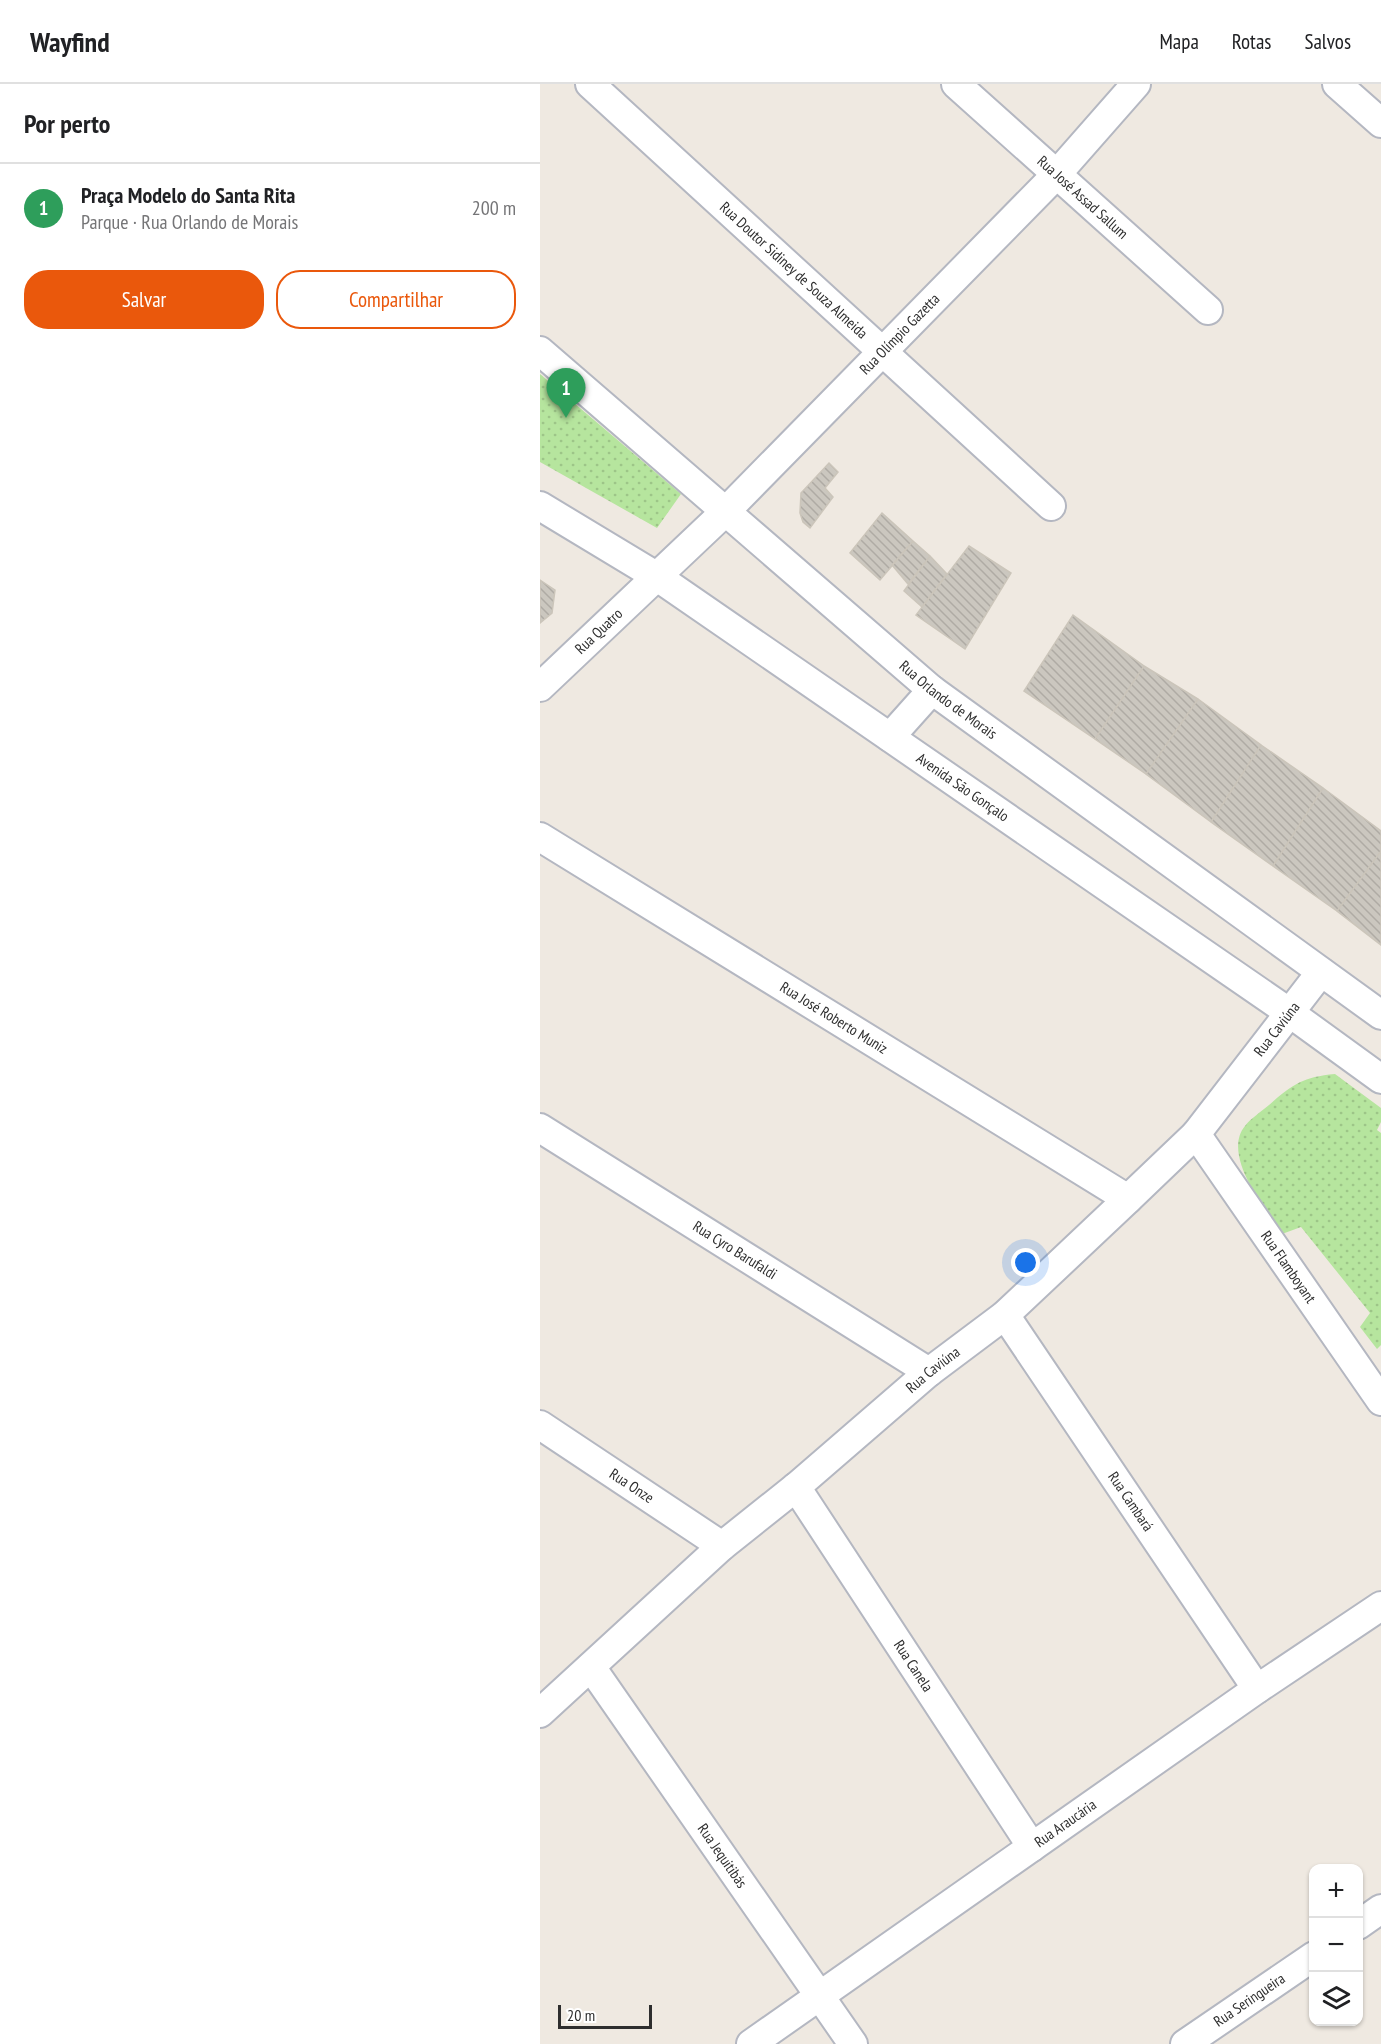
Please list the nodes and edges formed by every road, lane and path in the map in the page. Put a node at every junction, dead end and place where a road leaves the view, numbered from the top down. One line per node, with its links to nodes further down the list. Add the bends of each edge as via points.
1 (590, 84): 9 (street, Rua Doutor Sidiney de Souza Almeida)
2 (956, 84): 6 (street, Rua José Assad Sallum)
3 (1136, 84): 6 (street, Rua Olímpio Gazetta)
4 (1337, 84): 5 (street)
5 (1381, 123)
6 (1056, 175): 7 (street, Rua José Assad Sallum); 9 (street, Rua Olímpio Gazetta)
7 (1208, 310)
8 (540, 351): 12 (street, Rua Orlando de Morais)
9 (880, 352): 11 (street, Rua Doutor Sidiney de Souza Almeida); 12 (street, Rua Olímpio Gazetta)
10 (540, 506): 13 (street, Avenida São Gonçalo)
11 (1051, 506)
12 (727, 510): 13 (street, Rua Olímpio Gazetta); 15 (street, Rua Orlando de Morais)
13 (656, 576): 14 (street, Rua Quatro); 16 (street, Avenida São Gonçalo)
14 (540, 687)
15 (932, 690): 16 (street); 18 (street, Rua Orlando de Morais)
16 (890, 737): 19 (street, Avenida São Gonçalo)
17 (540, 837): 24 (street, Rua José Roberto Muniz)
18 (1321, 972): 19 (street, Rua Caviúna); 20 (street, Rua Orlando de Morais)
19 (1290, 1013): 21 (street, Avenida São Gonçalo); 23 (street, Rua Caviúna)
20 (1381, 1015)
21 (1381, 1079)
22 (540, 1128): 26 (street, Rua Cyro Barufaldi)
23 (1196, 1134): 24 (street, Rua Caviúna); 27 (street, Rua Flamboyant)
24 (1128, 1199): 25 (street, Rua Caviúna)
25 (1005, 1315): 26 (street, Rua Caviúna); 33 (street, Rua Cambará)
26 (928, 1372): 29 (street, Rua Caviúna)
27 (1381, 1401)
28 (540, 1425): 30 (street, Rua Onze)
29 (796, 1487): 30 (street, Rua Caviúna); 35 (street, Rua Canela)
30 (722, 1546): 32 (street, Rua Caviúna)
31 (1381, 1606): 33 (street, Rua Araucária)
32 (591, 1667): 34 (street, Rua Caviúna); 39 (street, Rua Jequitibás)
33 (1257, 1689): 35 (street, Rua Araucária)
34 (540, 1713)
35 (1032, 1847): 39 (street, Rua Araucária)
36 (1381, 1909): 37 (street)
37 (1363, 1922)
38 (1309, 1959): 42 (street, Rua Seringueira)
39 (819, 1997): 40 (street, Rua Araucária); 41 (street, Rua Jequitibás)
40 (750, 2044)
41 (853, 2044)
42 (1185, 2044)

